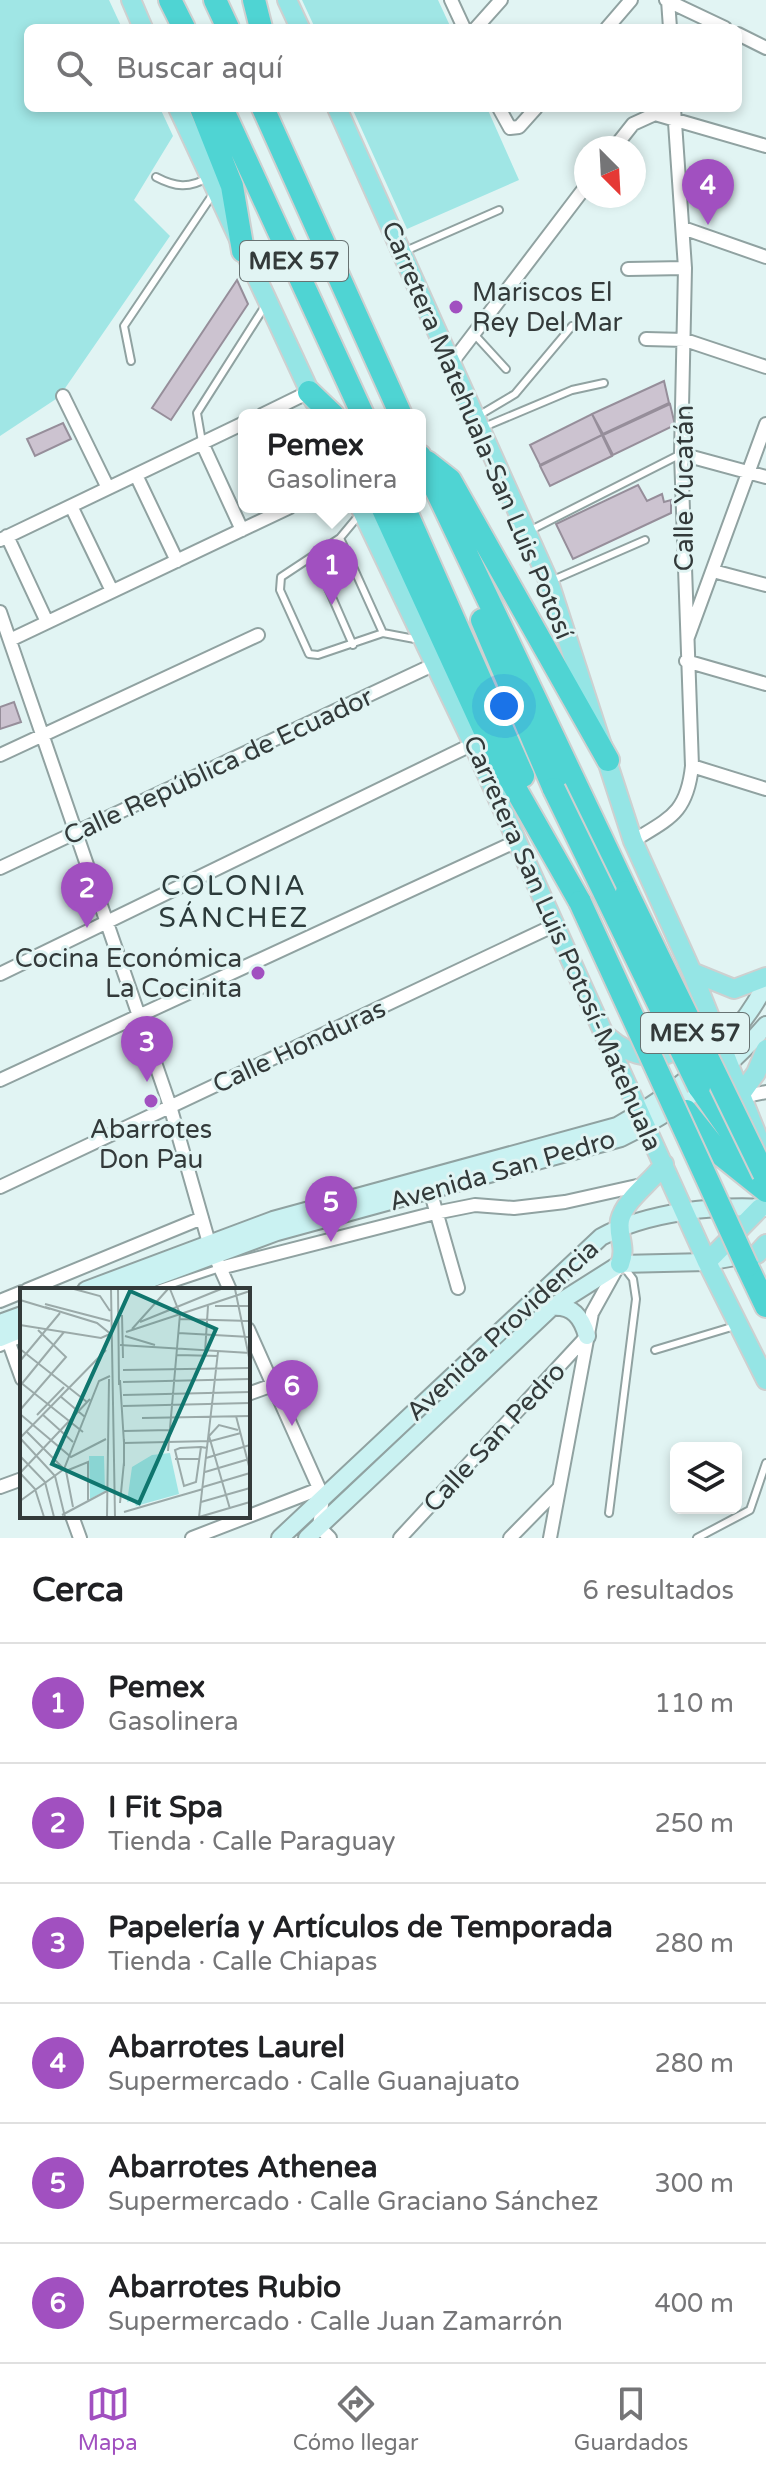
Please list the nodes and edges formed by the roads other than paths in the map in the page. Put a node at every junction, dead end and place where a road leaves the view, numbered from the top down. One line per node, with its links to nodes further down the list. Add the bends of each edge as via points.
1 (131, 0): 11 (main road)
2 (158, 0): 12 (highway)
3 (170, 0): 13 (highway)
4 (215, 0): 14 (highway)
5 (254, 0): 15 (highway)
6 (287, 0): 16 (main road)
7 (451, 0): 17 (street)
8 (501, 0): 18 (street)
9 (631, 0): 19 (street)
10 (667, 0): 20 (street); 21 (street)
11 (141, 24)
12 (167, 24)
13 (182, 24)
14 (226, 24)
15 (260, 24)
16 (298, 24)
17 (462, 24)
18 (480, 24)
19 (610, 24)
20 (670, 24)
21 (717, 24)
22 (742, 36): 23 (street)
23 (766, 48)
24 (180, 112): 37 (main road)
25 (203, 112): 42 (highway, via 232,186)
26 (224, 112): 62 (highway, MEX 57)
27 (265, 112): 38 (highway, MEX 57)
28 (282, 112): 38 (highway)
29 (339, 112): 43 (main road, Carretera Matehuala-San Luis Potosí)
30 (501, 112): 31 (street, via 510,128 519,127)
31 (532, 112)
32 (652, 112): 34 (street)
33 (674, 112): 35 (street); 41 (street, Calle Yucatán)
34 (624, 136)
35 (766, 146)
36 (156, 177): 37 (lane, via 174,187)
37 (212, 184): 42 (main road); 52 (lane, via 124,326)
38 (303, 197): 63 (highway, MEX 57)
39 (574, 202): 49 (street)
40 (499, 210): 43 (lane)
41 (683, 228): 44 (street); 45 (street, Calle Yucatán)
42 (243, 251): 47 (main road)
43 (403, 252): 53 (main road, Carretera Matehuala-San Luis Potosí)
44 (766, 257)
45 (685, 268): 46 (street); 51 (street, Calle Yucatán)
46 (628, 269)
47 (267, 303): 57 (main road); 67 (lane, via 197,413)
48 (572, 326): 64 (lane, via 515,394)
49 (474, 334): 53 (street); 55 (lane)
50 (646, 339): 51 (street)
51 (685, 340): 54 (street); 68 (street, Calle Yucatán)
52 (131, 361)
53 (453, 361): 64 (main road, Carretera Matehuala-San Luis Potosí)
54 (766, 367)
55 (506, 369)
56 (604, 383): 64 (lane)
57 (309, 392): 59 (street); 60 (main road); 61 (highway)
58 (63, 396): 74 (street)
59 (274, 409)
60 (317, 409)
61 (327, 409)
62 (360, 409)
63 (398, 409)
64 (480, 422): 82 (main road, Carretera Matehuala-San Luis Potosí)
65 (766, 424): 70 (street)
66 (238, 426): 67 (street)
67 (202, 443): 72 (street); 81 (street)
68 (681, 454): 70 (street); 82 (lane); 98 (street, Calle Yucatán)
69 (426, 464): 106 (highway, via 450,480)
70 (748, 471): 73 (street); 88 (street)
71 (426, 473): 132 (highway, MEX 57, bridge, via 437,515)
72 (136, 475): 74 (street); 87 (street)
73 (766, 477)
74 (108, 488): 75 (street)
75 (71, 506): 83 (street); 91 (street)
76 (277, 513): 81 (street)
77 (363, 513): 84 (lane)
78 (370, 513): 97 (main road, Carretera San Luis Potosí-Matehuala)
79 (371, 513): 103 (highway)
80 (406, 513): 103 (highway)
81 (242, 530): 87 (street)
82 (528, 532): 89 (main road, Carretera Matehuala-San Luis Potosí)
83 (4, 538): 93 (street)
84 (340, 538): 86 (lane); 94 (lane)
85 (645, 540): 89 (lane)
86 (314, 556): 99 (lane); 99 (lane, via 281,577 280,590 309,654)
87 (177, 561): 91 (street)
88 (713, 571): 90 (street); 98 (street)
89 (549, 582): 106 (main road, Carretera Matehuala-San Luis Potosí)
90 (766, 585)
91 (112, 591): 93 (street)
92 (0, 612): 96 (street)
93 (47, 622): 96 (street)
94 (383, 633): 97 (lane); 99 (lane)
95 (258, 635): 104 (street)
96 (10, 640): 104 (street)
97 (424, 641): 101 (main road, Carretera San Luis Potosí-Matehuala)
98 (685, 643): 100 (street, Calle Yucatán)
99 (353, 645)
100 (686, 661): 102 (street); 107 (street, Calle Yucatán)
101 (435, 664): 103 (main road, Carretera San Luis Potosí-Matehuala); 109 (street, Calle República de Ecuador)
102 (766, 684)
103 (482, 726): 110 (main road, Carretera San Luis Potosí-Matehuala); 113 (street); 126 (highway, MEX 57, bridge, via 580,902)
104 (42, 736): 105 (street); 109 (street)
105 (0, 755)
106 (608, 760): 111 (main road, Carretera Matehuala-San Luis Potosí)
107 (692, 766): 108 (street); 111 (street, Calle Yucatán, via 689,794 675,814)
108 (766, 789)
109 (76, 833): 112 (street, Calle República de Ecuador); 113 (street)
110 (517, 841): 114 (main road, Carretera San Luis Potosí-Matehuala); 120 (street)
111 (633, 841): 115 (main road, Carretera Matehuala-San Luis Potosí)
112 (0, 868)
113 (107, 924): 116 (street); 120 (street)
114 (555, 925): 122 (main road, Carretera San Luis Potosí-Matehuala); 129 (street, Calle Honduras)
115 (692, 972): 117 (main road, via 734,989); 119 (main road, Carretera Matehuala-San Luis Potosí)
116 (0, 974)
117 (766, 977)
118 (766, 984): 124 (street)
119 (703, 999): 122 (main road, via 695,1032 669,1054 635,1055); 124 (main road, Carretera Matehuala-San Luis Potosí)
120 (138, 1016): 125 (street); 129 (street)
121 (766, 1025): 124 (street)
122 (605, 1035): 130 (main road, Carretera San Luis Potosí-Matehuala)
123 (766, 1049): 128 (main road)
124 (725, 1056): 128 (main road, Carretera Matehuala-San Luis Potosí); 130 (street, Avenida San Pedro)
125 (0, 1080)
126 (665, 1083): 132 (highway, via 738,1173); 140 (highway, MEX 57, bridge)
127 (766, 1092): 128 (street)
128 (742, 1096): 132 (main road, Carretera Matehuala-San Luis Potosí)
129 (170, 1106): 135 (street, Calle Honduras); 138 (street)
130 (643, 1120): 131 (main road, Carretera San Luis Potosí-Matehuala); 133 (street, Avenida San Pedro)
131 (664, 1164): 134 (main road); 137 (main road, Carretera San Luis Potosí-Matehuala)
132 (765, 1182): 137 (street, Avenida Providencia); 142 (main road)
133 (428, 1184): 136 (street); 141 (street, Avenida San Pedro)
134 (649, 1184): 136 (street, via 565,1202 514,1208 475,1205); 139 (main road, via 623,1211)
135 (0, 1187)
136 (435, 1213): 141 (street); 149 (street)
137 (685, 1213): 139 (street, Avenida Providencia); 142 (main road, Carretera San Luis Potosí-Matehuala)
138 (202, 1218): 141 (street); 144 (street)
139 (620, 1227): 143 (main road, via 625,1245); 157 (street, Avenida Providencia, via 574,1259)
140 (759, 1254): 142 (street, Avenida Providencia); 150 (highway); 153 (highway, MEX 57)
141 (214, 1255): 145 (street, Avenida San Pedro); 146 (street, Avenida San Pedro); 147 (lane); 148 (street)
142 (707, 1262): 143 (street, Avenida Providencia); 156 (main road, Carretera San Luis Potosí-Matehuala)
143 (620, 1264): 154 (street, Avenida Providencia); 160 (street, Calle San Pedro, via 599,1295); 172 (lane, via 633,1279 636,1299)
144 (32, 1288)
145 (93, 1288)
146 (126, 1288)
147 (157, 1288)
148 (229, 1288)
149 (458, 1288)
150 (766, 1289)
151 (20, 1293): 152 (street)
152 (0, 1301)
153 (766, 1306)
154 (552, 1307): 160 (street, via 562,1306 577,1315); 161 (street, Avenida Providencia)
155 (20, 1318): 159 (street)
156 (738, 1324): 162 (lane); 164 (main road, Carretera San Luis Potosí-Matehuala)
157 (505, 1327): 161 (street); 171 (street, Avenida Providencia)
158 (250, 1333): 165 (street)
159 (8, 1335): 163 (street)
160 (587, 1336): 170 (street, Calle San Pedro); 180 (street, Calle San Pedro)
161 (518, 1340): 176 (street, Avenida Providencia)
162 (655, 1350)
163 (20, 1373)
164 (766, 1380)
165 (273, 1385): 166 (street); 171 (street)
166 (250, 1393)
167 (766, 1463): 183 (lane, via 750,1510)
168 (20, 1480): 169 (street)
169 (0, 1487)
170 (559, 1488): 181 (street); 182 (street, Calle San Pedro)
171 (321, 1493): 175 (street); 176 (street); 179 (street, Avenida Providencia)
172 (609, 1513)
173 (73, 1518): 177 (street)
174 (249, 1518): 178 (street)
175 (250, 1518)
176 (319, 1534)
177 (80, 1538)
178 (192, 1538)
179 (280, 1538)
180 (400, 1538)
181 (510, 1538)
182 (550, 1538)
183 (697, 1538)

